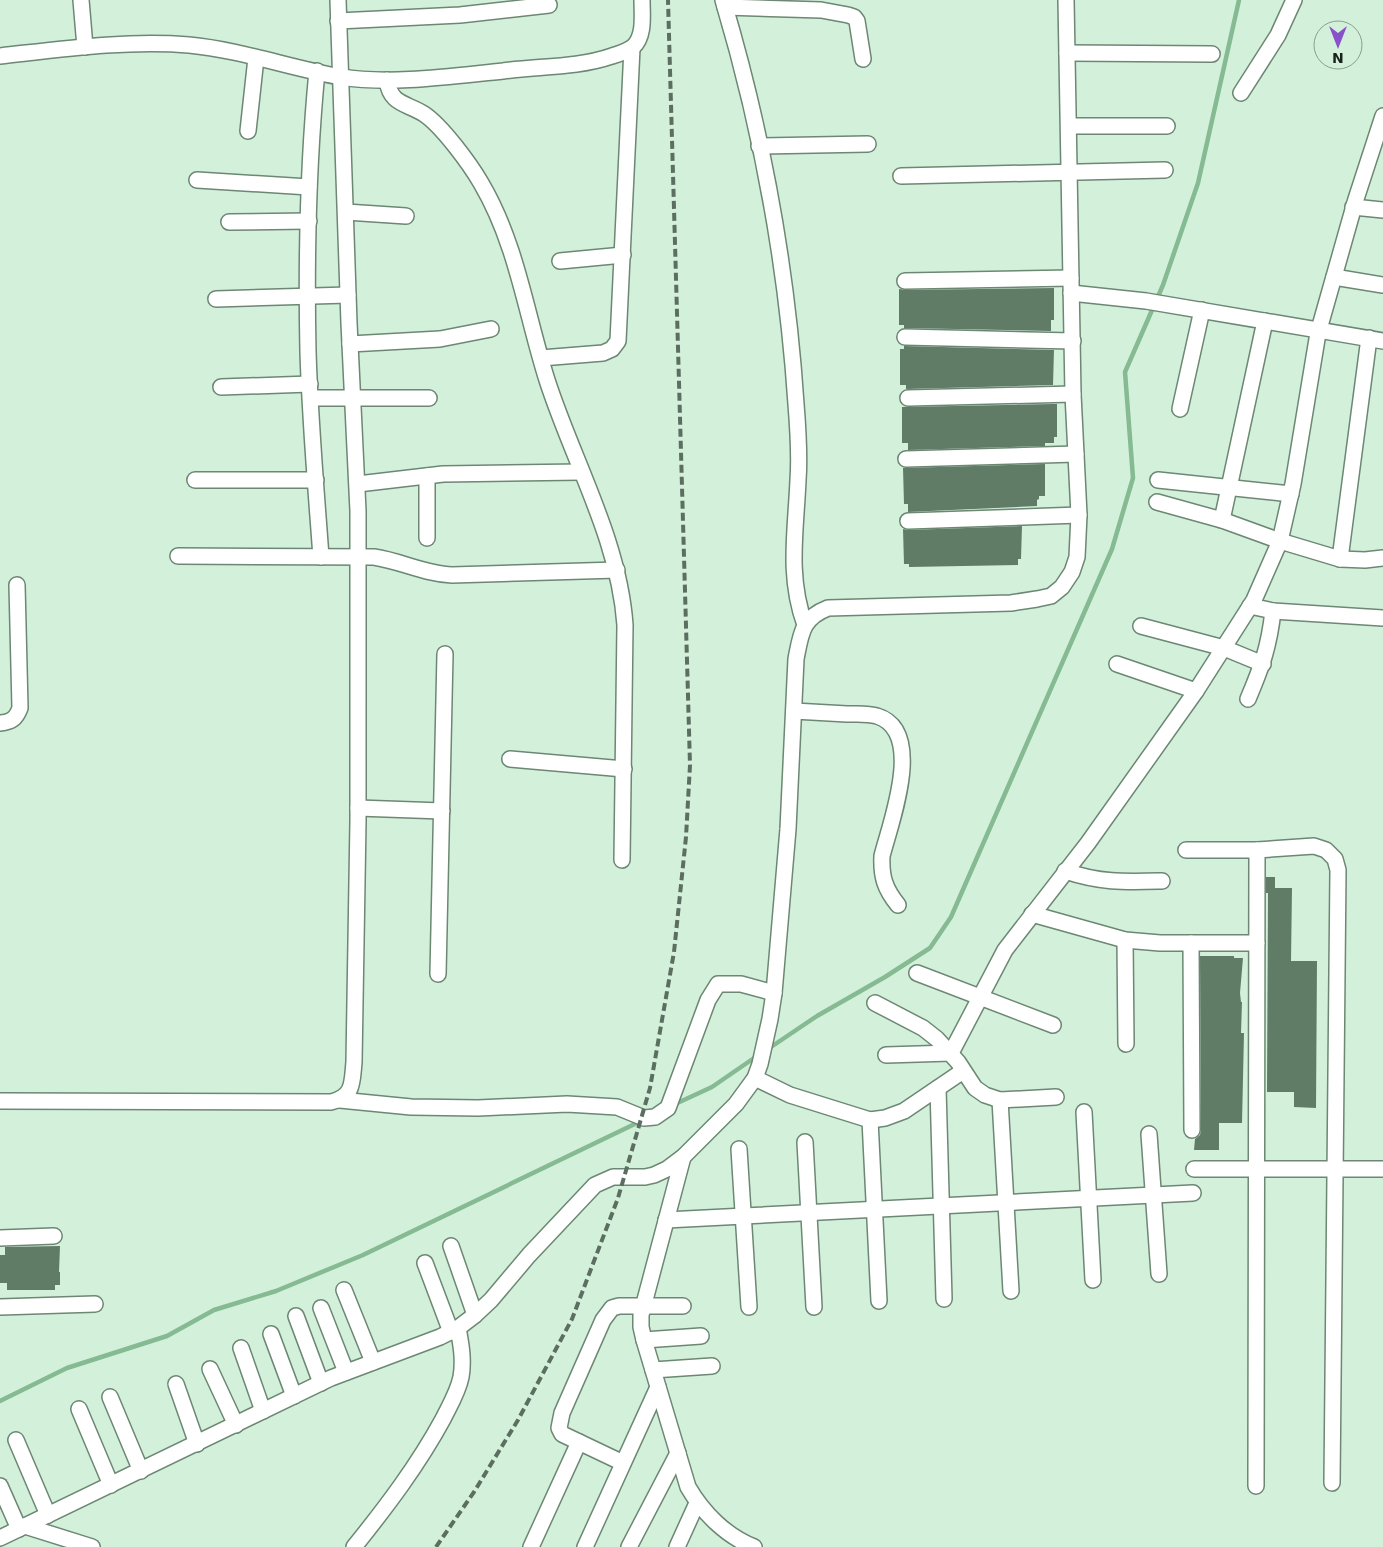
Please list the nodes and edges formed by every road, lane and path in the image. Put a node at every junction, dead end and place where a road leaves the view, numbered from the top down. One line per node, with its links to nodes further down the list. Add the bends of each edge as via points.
1 (81, 0): 10 (street)
2 (338, 0): 9 (street)
3 (642, 0): 11 (street, via 641,34)
4 (1066, 0): 12 (street)
5 (1294, 0): 20 (street, via 1278,36)
6 (724, 3): 8 (street); 26 (street)
7 (549, 5): 9 (street, via 460,16)
8 (822, 5): 16 (street, via 854,17)
9 (338, 21): 18 (street)
10 (85, 47): 14 (street); 15 (street, via 147,43 189,45)
11 (632, 48): 19 (street, via 570,66); 38 (street)
12 (1067, 53): 13 (street); 22 (street)
13 (1212, 54)
14 (0, 56)
15 (256, 58): 17 (street); 24 (street)
16 (863, 59)
17 (317, 71): 18 (street); 31 (street)
18 (341, 77): 19 (street); 34 (street)
19 (388, 80): 55 (street, via 393,96 432,120 481,182 509,242)
20 (1241, 94)
21 (1382, 125): 32 (street)
22 (1068, 126): 23 (street); 28 (street)
23 (1168, 126)
24 (248, 131)
25 (868, 144): 26 (street)
26 (759, 146): 89 (street, via 780,252 790,331 799,448 794,575)
27 (1165, 170): 28 (street)
28 (1069, 171): 29 (street); 43 (street)
29 (901, 176)
30 (197, 180): 31 (street)
31 (310, 187): 36 (street)
32 (1353, 207): 33 (street); 40 (street)
33 (1383, 210)
34 (346, 212): 35 (street); 44 (street)
35 (406, 216)
36 (309, 221): 37 (street); 45 (street)
37 (229, 222)
38 (623, 255): 39 (street); 55 (street, via 620,329 616,346 595,354)
39 (560, 261)
40 (1334, 277): 42 (street); 50 (street)
41 (905, 281): 43 (street)
42 (1383, 284)
43 (1071, 286): 47 (street); 53 (street)
44 (348, 295): 45 (street); 54 (street)
45 (307, 296): 46 (street); 57 (street)
46 (216, 299)
47 (1202, 310): 48 (street); 62 (street)
48 (1265, 321): 50 (street); 71 (street)
49 (491, 328): 54 (street, via 430,340)
50 (1319, 330): 52 (street); 72 (street)
51 (905, 337): 53 (street)
52 (1376, 339): 83 (street)
53 (1073, 340): 58 (street)
54 (350, 344): 59 (street)
55 (541, 358): 65 (street)
56 (221, 387): 57 (street)
57 (310, 391): 59 (street); 68 (street)
58 (1073, 394): 61 (street); 63 (street)
59 (353, 397): 60 (street); 70 (street)
60 (429, 398)
61 (908, 398)
62 (1180, 409)
63 (1076, 454): 64 (street); 74 (street)
64 (906, 458)
65 (581, 472): 66 (street); 84 (street)
66 (427, 476): 70 (street); 77 (street)
67 (196, 480): 68 (street)
68 (316, 480): 80 (street)
69 (1158, 480): 71 (street)
70 (358, 484): 81 (street)
71 (1229, 487): 72 (street); 76 (street)
72 (1291, 494): 78 (street)
73 (1157, 502): 76 (street)
74 (1079, 515): 75 (street); 89 (street, via 1077,556 1072,572 1051,596 1011,603 828,608 815,614)
75 (908, 520)
76 (1222, 520): 78 (street)
77 (427, 538)
78 (1280, 541): 83 (street); 86 (street)
79 (178, 556): 80 (street)
80 (321, 556): 81 (street)
81 (359, 557): 84 (street, via 385,558 440,574); 101 (street)
82 (1383, 558): 83 (street)
83 (1340, 559)
84 (617, 570): 100 (street, via 625,625)
85 (17, 585): 98 (street, via 20,708 13,720)
86 (1250, 606): 87 (street); 91 (street)
87 (1272, 611): 88 (street); 94 (street, via 1270,638)
88 (1383, 618)
89 (805, 625): 97 (street, via 796,658)
90 (1141, 626): 91 (street)
91 (1224, 648): 94 (street); 95 (street)
92 (445, 654): 102 (street)
93 (1117, 664): 95 (street)
94 (1263, 664): 96 (street)
95 (1196, 691): 106 (street)
96 (1248, 699)
97 (794, 711): 108 (street, via 872,715 886,720 896,732 902,768 881,868 885,886); 115 (street)
98 (0, 723)
99 (510, 759): 100 (street)
100 (624, 768): 105 (street)
101 (358, 808): 102 (street); 126 (street, via 354,1062 351,1088)
102 (442, 811): 114 (street)
103 (1186, 850): 104 (street)
104 (1257, 850): 112 (street); 138 (street, via 1314,846 1335,858 1338,870)
105 (622, 860)
106 (1065, 871): 107 (street, via 1114,882); 109 (street)
107 (1162, 881)
108 (898, 905)
109 (1032, 914): 110 (street); 116 (street, via 1005,950)
110 (1125, 940): 111 (street); 119 (street)
111 (1192, 943): 112 (street); 131 (street)
112 (1257, 943): 137 (street)
113 (917, 973): 116 (street)
114 (438, 974)
115 (774, 992): 122 (street); 126 (street, via 741,984 718,984 708,1000 668,1108 655,1117 644,1118 617,1107 567,1104 412,1107)
116 (979, 997): 118 (street); 120 (street)
117 (875, 1003): 120 (street, via 923,1028)
118 (1053, 1025)
119 (1126, 1044)
120 (950, 1053): 121 (street); 123 (street)
121 (886, 1055)
122 (758, 1071): 130 (street, via 790,1096); 135 (street, via 736,1104)
123 (963, 1071): 124 (street); 127 (street, via 975,1088)
124 (938, 1088): 130 (street, via 904,1111); 144 (street)
125 (1056, 1097): 127 (street)
126 (340, 1100): 128 (street)
127 (1000, 1100): 143 (street)
128 (0, 1101)
129 (1084, 1112): 142 (street)
130 (870, 1120): 145 (street)
131 (1192, 1130)
132 (1149, 1134): 141 (street)
133 (805, 1142): 146 (street)
134 (739, 1149): 147 (street)
135 (683, 1157): 148 (street); 167 (street, via 667,1170 654,1175 613,1177 595,1184)
136 (1194, 1168): 137 (street)
137 (1256, 1169): 138 (street); 195 (street)
138 (1335, 1169): 139 (street); 192 (street)
139 (1383, 1169)
140 (1193, 1192): 141 (street)
141 (1153, 1195): 142 (street); 153 (street)
142 (1089, 1198): 143 (street); 154 (street)
143 (1006, 1202): 144 (street); 156 (street)
144 (940, 1206): 145 (street); 157 (street)
145 (874, 1209): 146 (street); 158 (street)
146 (809, 1212): 147 (street); 164 (street)
147 (744, 1216): 148 (street); 163 (street)
148 (666, 1220): 160 (street)
149 (54, 1236): 150 (street)
150 (0, 1238)
151 (451, 1246): 167 (street)
152 (426, 1262): 168 (street)
153 (1159, 1274)
154 (1093, 1280)
155 (344, 1290): 173 (street)
156 (1012, 1291)
157 (944, 1299)
158 (879, 1301)
159 (94, 1304): 162 (street)
160 (644, 1306): 161 (street); 171 (street, via 641,1327); 187 (street, via 612,1308 603,1320 562,1412 559,1428 562,1434)
161 (682, 1306)
162 (0, 1307)
163 (749, 1307)
164 (814, 1307)
165 (322, 1308): 177 (street)
166 (296, 1316): 178 (street)
167 (475, 1316): 168 (street)
168 (455, 1330): 173 (street); 202 (street, via 462,1363 454,1397 425,1451)
169 (271, 1334): 181 (street)
170 (701, 1336): 171 (street)
171 (644, 1340): 176 (street)
172 (241, 1348): 184 (street)
173 (373, 1362): 177 (street)
174 (712, 1366): 176 (street)
175 (210, 1368): 185 (street)
176 (653, 1370): 180 (street)
177 (346, 1372): 178 (street)
178 (321, 1383): 181 (street)
179 (176, 1384): 188 (street)
180 (658, 1387): 189 (street); 190 (street)
181 (294, 1396): 184 (street)
182 (110, 1397): 191 (street)
183 (80, 1409): 193 (street)
184 (263, 1411): 185 (street)
185 (236, 1425): 188 (street)
186 (16, 1440): 197 (street)
187 (579, 1442): 190 (street); 203 (street)
188 (197, 1444): 191 (street)
189 (678, 1453): 196 (street, via 688,1487); 205 (street)
190 (623, 1463): 204 (street)
191 (141, 1471): 193 (street)
192 (1332, 1483)
193 (111, 1485): 197 (street)
194 (0, 1486): 198 (street)
195 (1256, 1486)
196 (697, 1503): 200 (street); 206 (street)
197 (48, 1515): 198 (street)
198 (22, 1528): 199 (street); 201 (street)
199 (0, 1538)
200 (732, 1542): 207 (street)
201 (92, 1547)
202 (354, 1547)
203 (531, 1547)
204 (586, 1547)
205 (629, 1547)
206 (677, 1547)
207 (754, 1547)

